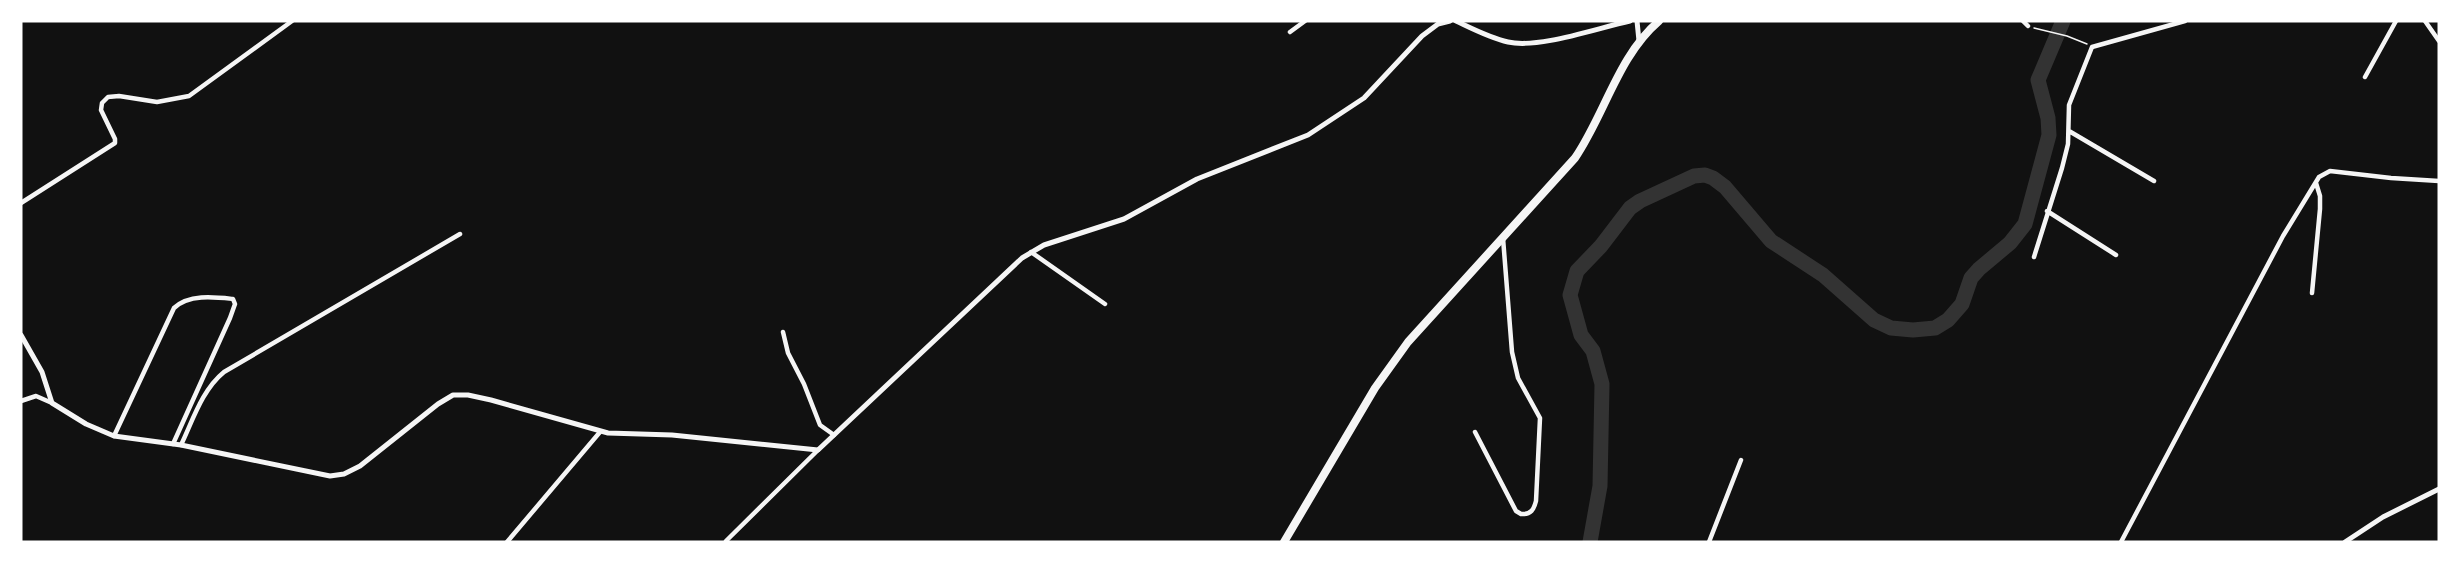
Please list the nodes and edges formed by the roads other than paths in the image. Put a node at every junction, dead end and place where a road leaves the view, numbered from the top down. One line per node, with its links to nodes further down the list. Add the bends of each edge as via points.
1 (292, 21): 21 (street, via 189,96 158,102 108,98 101,110 115,143)
2 (1305, 21): 13 (street)
3 (1450, 21): 25 (street, via 1438,24 1422,36 1364,98 1308,135 1197,179 1124,219)
4 (1456, 21): 5 (street, via 1488,36 1527,44)
5 (1630, 21)
6 (1637, 21): 14 (street)
7 (1659, 21): 14 (highway)
8 (2023, 21): 12 (street)
9 (2185, 21): 17 (street, via 2092,47 2069,105)
10 (2396, 21): 16 (street)
11 (2425, 21): 15 (street)
12 (2028, 26)
13 (1290, 32)
14 (1639, 41): 24 (highway, via 1575,158)
15 (2439, 42)
16 (2364, 77)
17 (2069, 131): 18 (street); 22 (street, via 2062,168)
18 (2154, 181)
19 (2439, 181): 20 (street, via 2330,171)
20 (2316, 183): 28 (street, via 2320,209); 47 (street, via 2283,236)
21 (21, 203)
22 (2047, 211): 26 (street); 27 (street)
23 (460, 234): 39 (street, via 224,372 207,392)
24 (1503, 238): 35 (street, via 1512,352 1518,378 1540,418 1536,501 1530,513 1516,511); 45 (highway, via 1394,361)
25 (1031, 252): 29 (street); 36 (street)
26 (2116, 255)
27 (2034, 257)
28 (2312, 292)
29 (1105, 304)
30 (783, 332): 36 (street, via 819,425)
31 (21, 335): 33 (street, via 42,372)
32 (21, 401): 33 (street, via 36,396)
33 (52, 403): 37 (street)
34 (600, 432): 39 (street, via 468,395 453,395 344,474 320,474); 40 (street); 44 (street)
35 (1475, 432)
36 (834, 435): 40 (street)
37 (114, 436): 38 (street); 38 (street, via 174,308 192,298 233,299 230,318)
38 (173, 444): 39 (street)
39 (181, 445)
40 (818, 450): 43 (street)
41 (1741, 460): 46 (street)
42 (2439, 489): 48 (street, via 2383,517)
43 (726, 541)
44 (507, 542)
45 (1284, 542)
46 (1709, 542)
47 (2121, 542)
48 (2345, 542)

